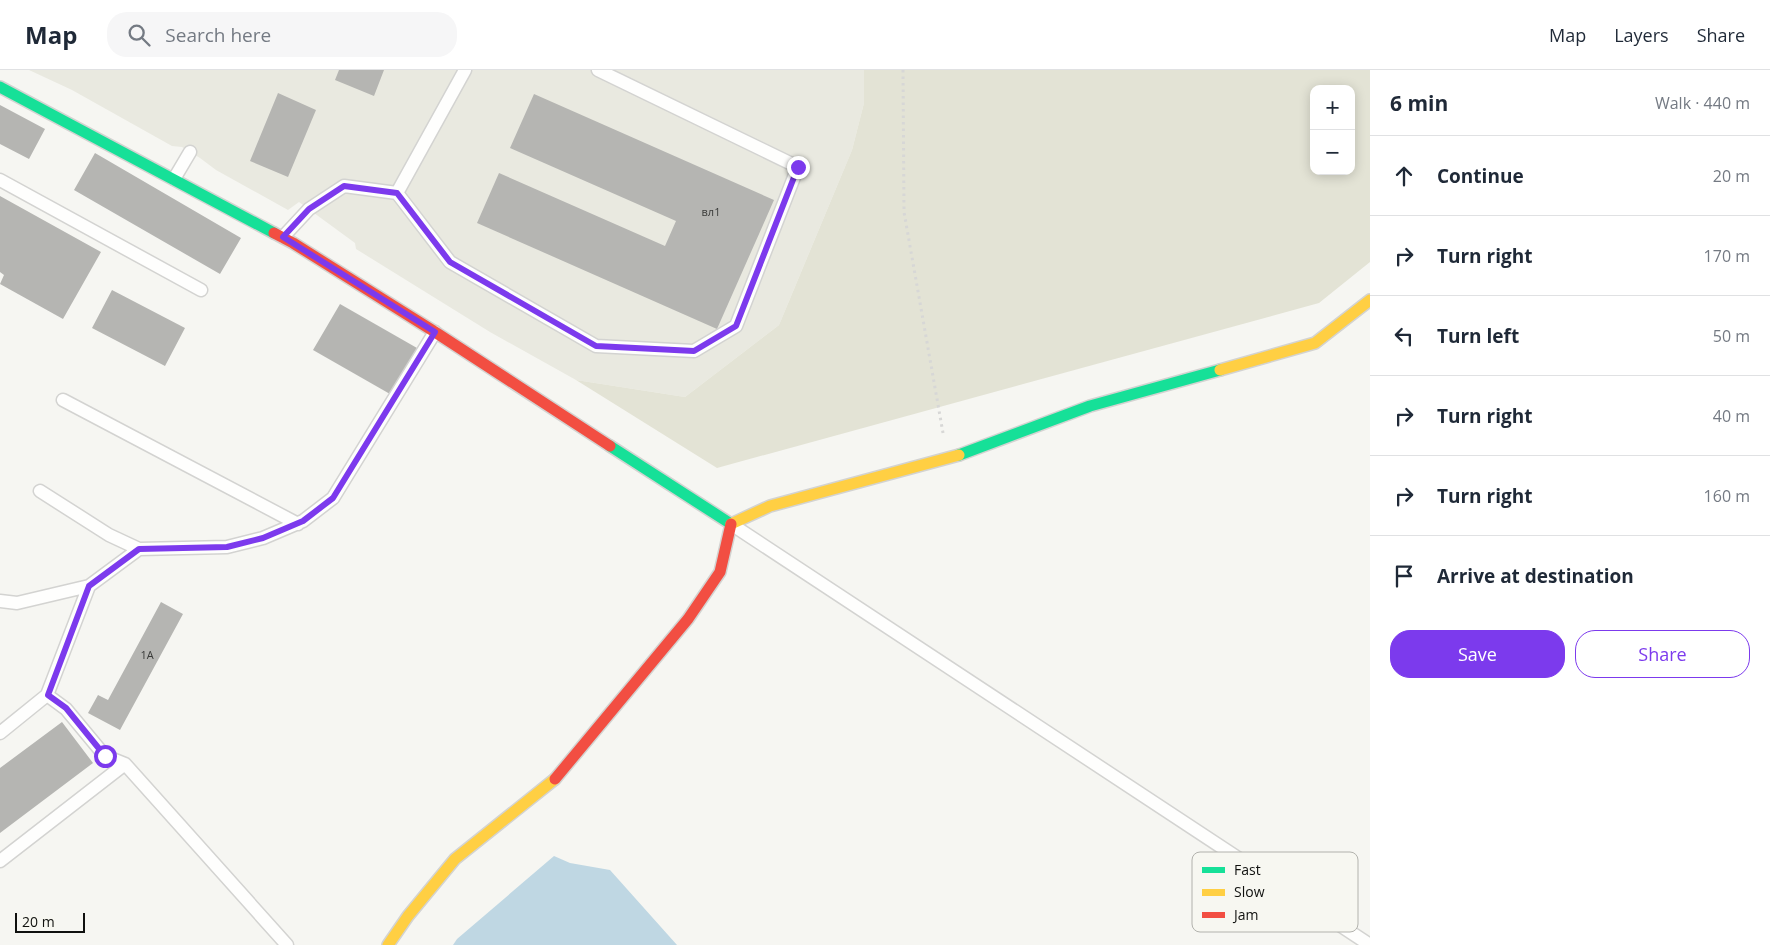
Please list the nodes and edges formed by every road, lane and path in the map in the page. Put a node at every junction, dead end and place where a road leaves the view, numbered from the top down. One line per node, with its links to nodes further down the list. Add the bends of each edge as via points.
1 (465, 70): 8 (lane)
2 (598, 70): 8 (lane, via 798,167 736,326 728,331 694,351 596,346 450,262)
3 (903, 70): 14 (path, via 904,212)
4 (0, 87): 6 (street)
5 (190, 152): 6 (lane)
6 (174, 179): 9 (street)
7 (0, 180): 10 (lane)
8 (397, 193): 9 (lane, via 344,186 309,209)
9 (283, 237): 12 (street)
10 (201, 290)
11 (1370, 300): 14 (street, via 1315,343 1090,406)
12 (435, 332): 16 (lane, via 333,498); 17 (street)
13 (63, 400): 16 (lane)
14 (948, 459): 17 (street, via 770,506)
15 (40, 491): 18 (lane, via 109,535)
16 (298, 524): 18 (lane, via 263,538 227,547)
17 (731, 524): 24 (lane); 28 (street, via 720,572 688,619 554,780 455,859)
18 (139, 549): 19 (lane)
19 (89, 586): 20 (lane, via 17,603); 21 (lane)
20 (0, 601)
21 (48, 695): 22 (lane); 23 (lane, via 66,708 105,756)
22 (0, 733)
23 (125, 764): 25 (lane); 27 (lane)
24 (1229, 852)
25 (0, 861)
26 (1350, 932): 29 (lane)
27 (288, 945)
28 (388, 945)
29 (1370, 945)

